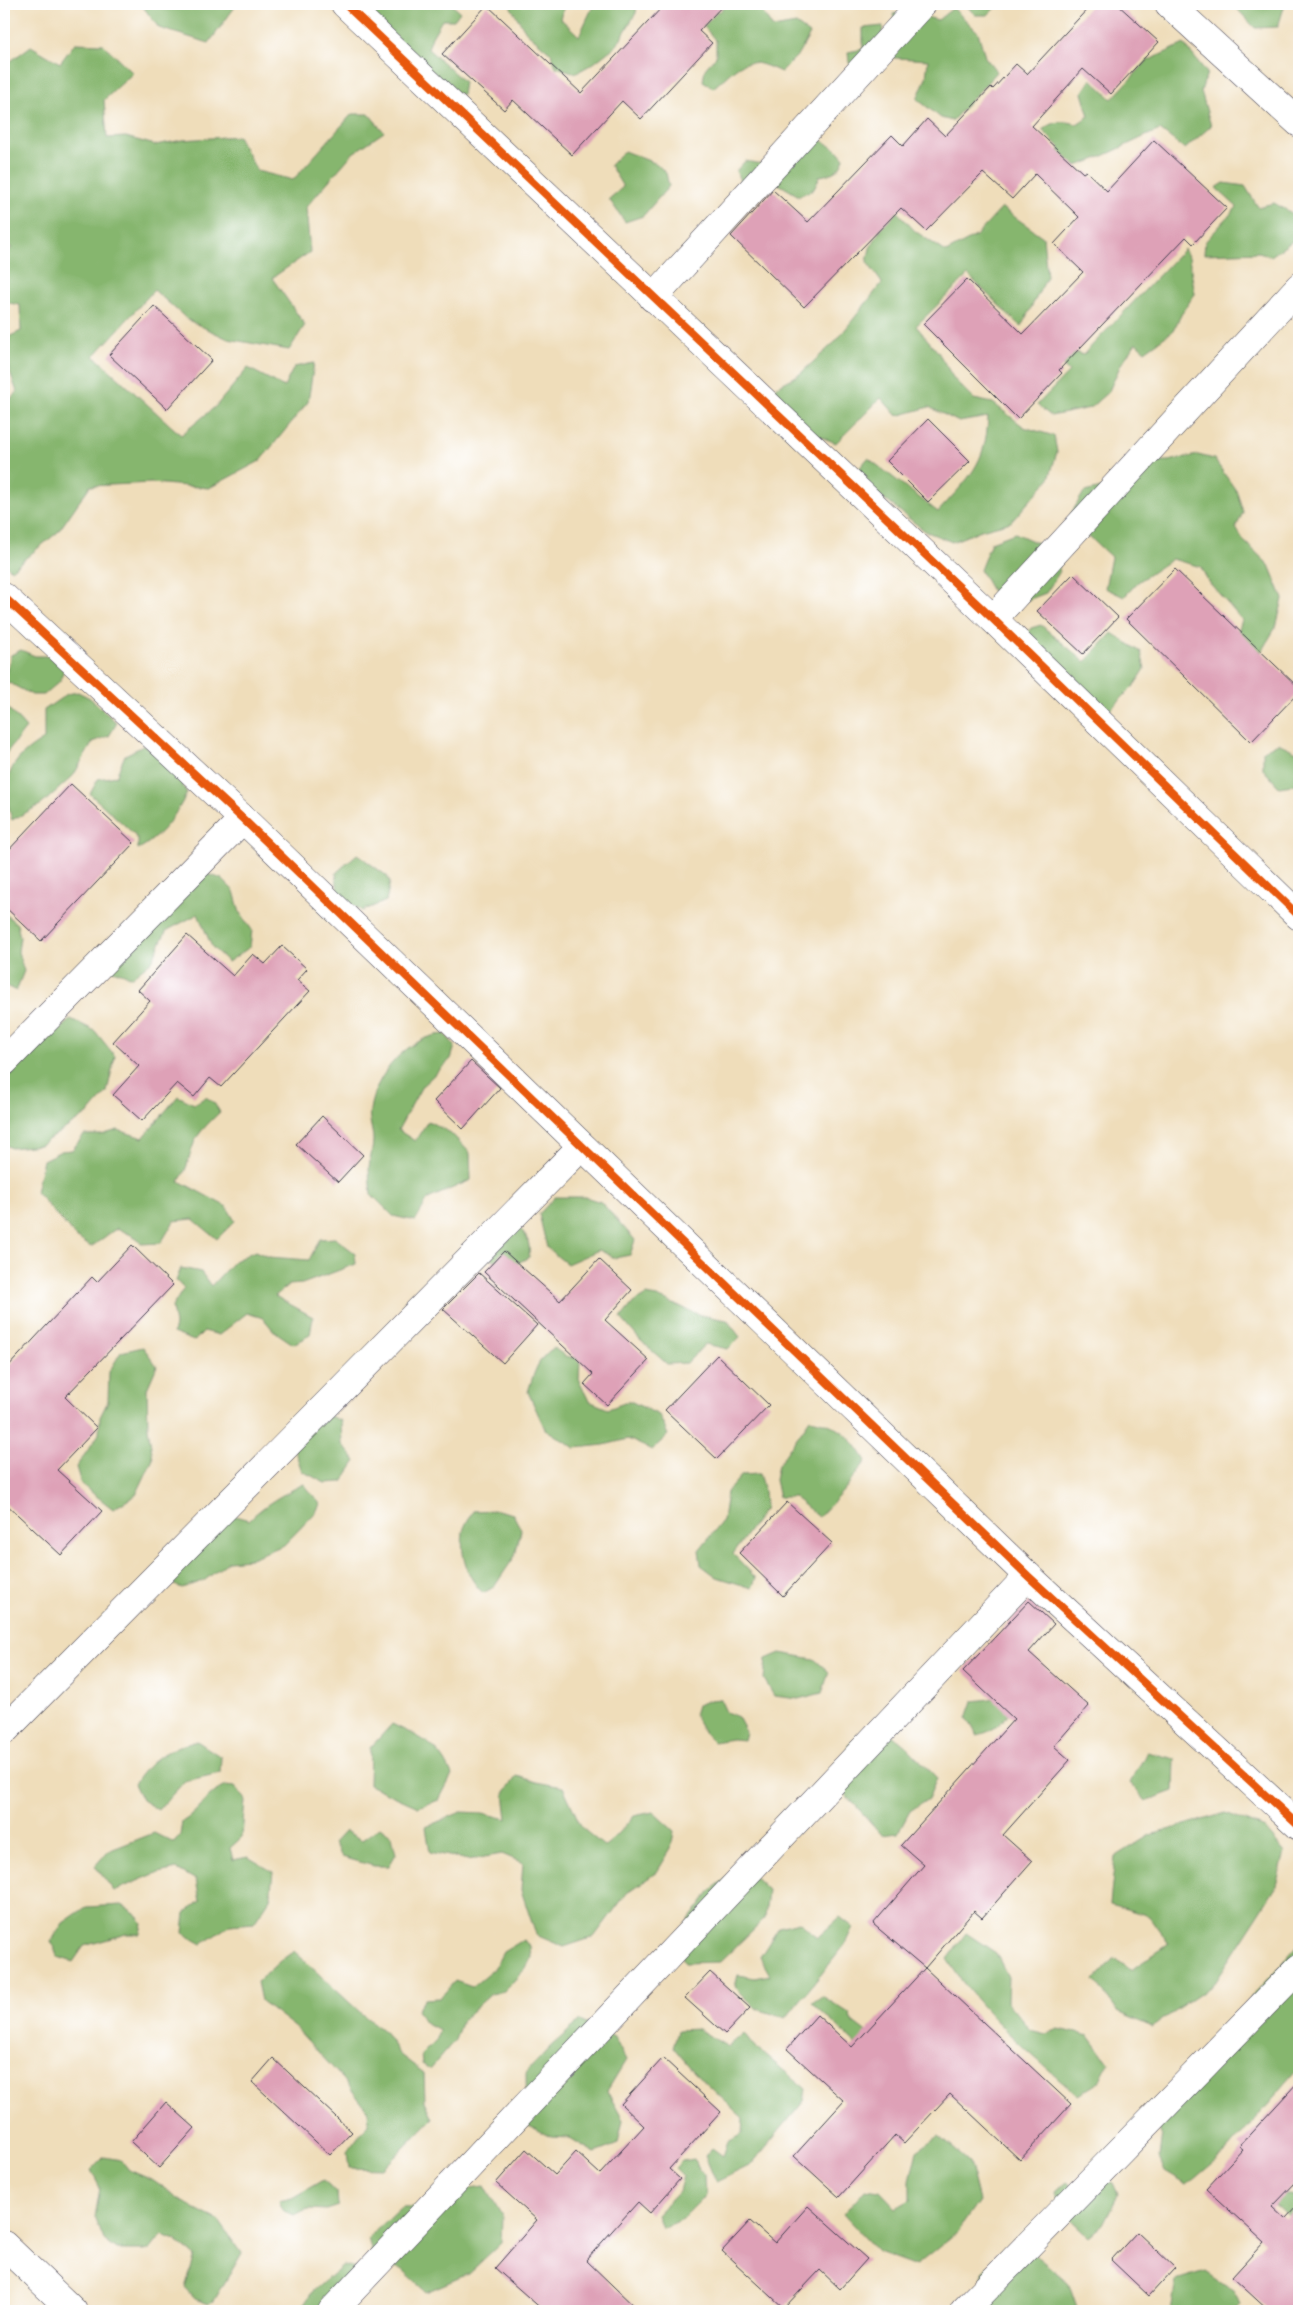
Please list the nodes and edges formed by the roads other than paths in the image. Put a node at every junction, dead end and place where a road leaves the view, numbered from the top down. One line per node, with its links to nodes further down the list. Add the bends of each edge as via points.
1 (345, 4): 6 (street)
2 (922, 4): 6 (street)
3 (1169, 4): 4 (street)
4 (1299, 123)
5 (1299, 287): 8 (street)
6 (653, 298): 8 (street)
7 (4, 597): 9 (street)
8 (993, 619): 10 (street)
9 (243, 819): 11 (street); 12 (street)
10 (1299, 916)
11 (4, 1062)
12 (582, 1147): 13 (street); 14 (street)
13 (1028, 1576): 15 (street); 19 (street)
14 (4, 1732)
15 (1299, 1826)
16 (1299, 1968): 20 (street)
17 (4, 2245): 18 (street)
18 (73, 2311)
19 (332, 2311)
20 (964, 2311)

